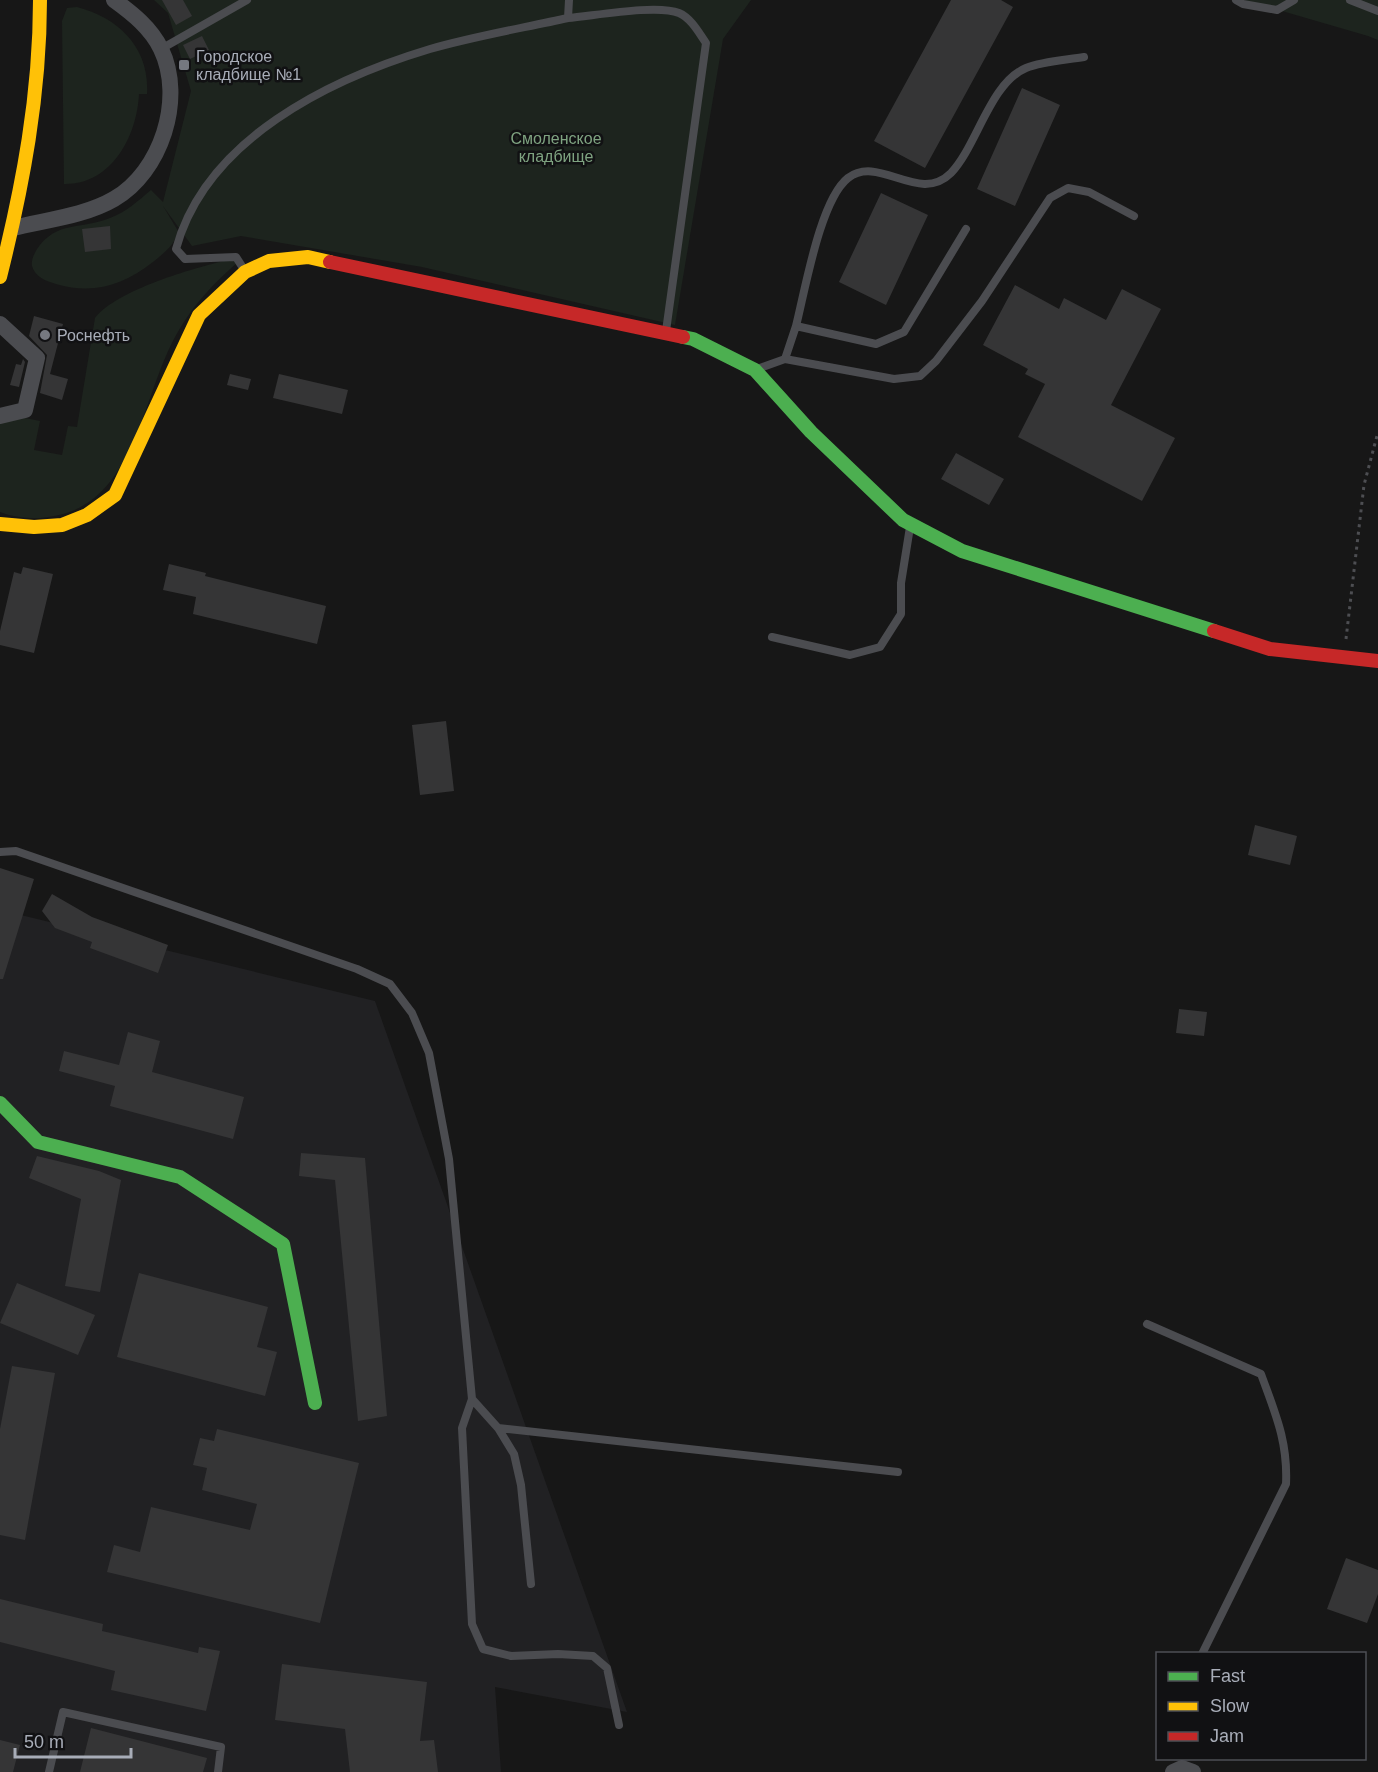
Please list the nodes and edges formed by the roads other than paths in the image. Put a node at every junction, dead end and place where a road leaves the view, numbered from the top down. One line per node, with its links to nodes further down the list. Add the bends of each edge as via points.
1 (40, 0): 13 (street, via 35,116)
2 (114, 0): 10 (street, via 134,14)
3 (247, 0): 10 (lane)
4 (569, 0): 9 (lane)
5 (1236, 0): 6 (lane, via 1277,10)
6 (1294, 0)
7 (1350, 0): 8 (lane)
8 (1378, 11)
9 (568, 18): 15 (lane, via 431,49 350,78 279,118 223,163 182,226 176,249 185,259 236,257); 19 (lane, via 661,10 680,13 694,24 706,43)
10 (161, 49): 13 (street, via 170,105 161,140 144,172 116,198 101,206)
11 (1084, 57): 18 (lane, via 1027,67 1010,78 951,173 933,185 918,185 888,174 849,177 823,220)
12 (1134, 216): 20 (lane, via 1089,192 1068,188 1050,198 982,300 921,376 894,379)
13 (13, 228): 16 (street)
14 (966, 230): 18 (lane, via 904,333 876,344)
15 (245, 272): 19 (street, via 269,261 308,257); 23 (street, via 199,315 115,495 90,516 66,525 36,528)
16 (0, 277)
17 (0, 324): 22 (street, via 38,358 25,410)
18 (796, 326): 20 (lane)
19 (666, 334): 21 (street, via 693,339)
20 (785, 359): 21 (lane)
21 (755, 370): 24 (street, via 811,432)
22 (0, 416)
23 (0, 524)
24 (910, 524): 25 (lane, via 901,583 901,614 880,647 850,655); 26 (street, via 962,551 1270,649)
25 (772, 637)
26 (1378, 661)
27 (0, 852): 30 (lane, via 16,851 357,969 390,984 412,1013 431,1064 449,1159)
28 (0, 1103): 31 (street, via 38,1142 180,1177 284,1244)
29 (1147, 1324): 35 (lane, via 1261,1374 1283,1435 1286,1484)
30 (472, 1400): 32 (lane); 36 (lane, via 462,1428 472,1624 483,1649 511,1656 593,1656 607,1668)
31 (315, 1403)
32 (498, 1428): 33 (lane); 34 (lane, via 514,1454 521,1485)
33 (898, 1472)
34 (531, 1584)
35 (1202, 1652)
36 (619, 1725)
37 (1175, 1767): 40 (street)
38 (49, 1772): 39 (lane, via 63,1712 221,1747)
39 (218, 1772)
40 (1193, 1772)

